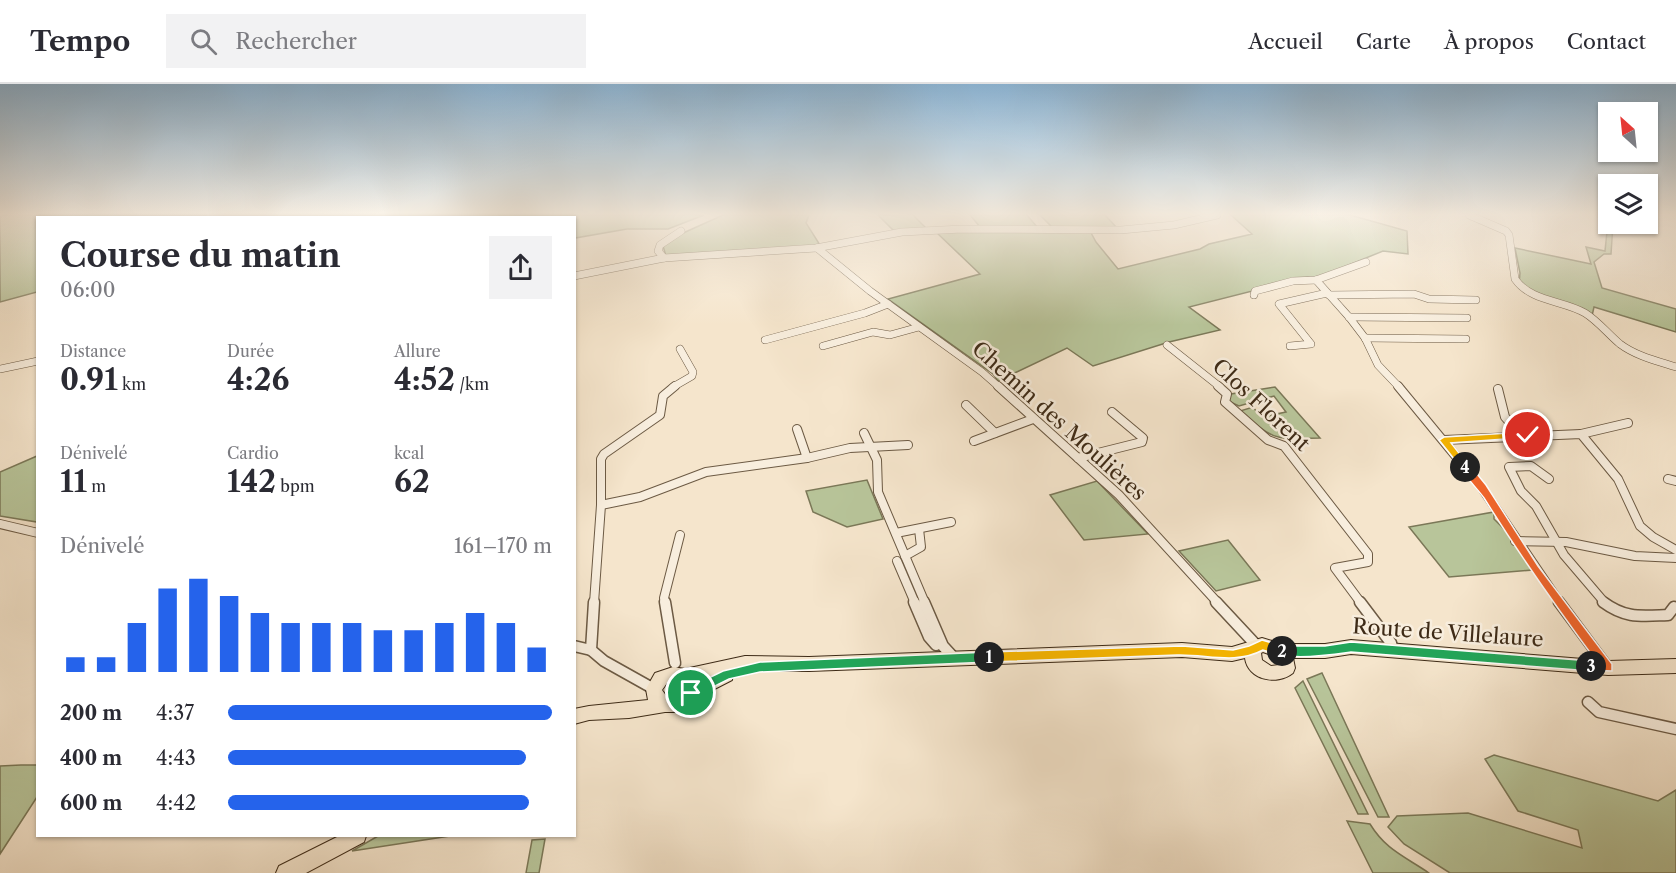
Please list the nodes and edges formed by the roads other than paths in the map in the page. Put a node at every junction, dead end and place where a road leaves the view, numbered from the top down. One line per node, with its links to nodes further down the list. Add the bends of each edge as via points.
1 (659, 252): 5 (street)
2 (782, 252): 5 (street)
3 (824, 252): 12 (street, Chemin des Moulières)
4 (1511, 252): 24 (street, via 1515,279 1525,291 1579,310 1622,345)
5 (664, 258): 7 (street)
6 (1366, 262): 8 (street)
7 (576, 276)
8 (1316, 280): 9 (street); 10 (street, via 1255,291)
9 (1328, 294): 11 (street, via 1414,294 1429,299); 13 (street); 21 (street, via 1279,304 1311,344)
10 (1254, 295)
11 (1476, 300)
12 (888, 304): 15 (street, Chemin des Moulières); 18 (street)
13 (1349, 317): 14 (street); 16 (street)
14 (1467, 318)
15 (919, 327): 20 (street, via 890,335 873,332); 29 (street, Chemin des Moulières, via 982,372)
16 (1365, 338): 17 (street); 36 (street, via 1378,365)
17 (1466, 339)
18 (765, 340)
19 (1167, 345): 59 (street, Clos Florent, via 1222,389 1227,394 1225,402 1268,440 1284,446 1368,554 1368,562 1335,568)
20 (823, 346)
21 (1290, 346)
22 (680, 349): 43 (street, via 692,376 667,391 660,415 604,454 599,467)
23 (36, 362): 25 (street)
24 (1676, 367)
25 (0, 369)
26 (1498, 389): 35 (street, via 1505,417)
27 (966, 405): 33 (street)
28 (1112, 412): 41 (street, via 1143,438 1142,442)
29 (1033, 419): 33 (street); 41 (street, Chemin des Moulières)
30 (1628, 423): 34 (street)
31 (797, 429): 40 (street)
32 (864, 433): 39 (street)
33 (995, 433): 37 (street)
34 (1581, 434): 35 (street); 52 (street, via 1618,479 1640,526)
35 (1521, 435): 36 (street)
36 (1444, 440): 50 (street, via 1482,488)
37 (974, 441)
38 (908, 445): 39 (street)
39 (873, 448): 40 (street, via 850,448); 48 (street, via 876,483)
40 (807, 458): 43 (street, via 705,472 640,497)
41 (1078, 458): 60 (street, Chemin des Moulières, via 1119,495)
42 (1549, 479): 51 (street, via 1531,466 1509,467)
43 (601, 505): 58 (street)
44 (951, 522): 46 (street)
45 (0, 524): 47 (street)
46 (919, 529): 48 (street); 54 (street, via 923,547)
47 (36, 533)
48 (896, 534): 54 (street)
49 (680, 535): 66 (street, via 664,598)
50 (1515, 541): 51 (street); 64 (street)
51 (1557, 541): 53 (street, via 1631,556); 55 (street, via 1602,601 1614,610 1636,617 1668,615)
52 (1676, 550)
53 (1676, 558)
54 (901, 559): 57 (street, via 929,637)
55 (1674, 607)
56 (576, 646): 58 (street)
57 (936, 646): 62 (main road); 62 (street, via 943,646); 66 (main road)
58 (591, 650): 65 (street, via 604,661)
59 (1393, 650): 61 (main road, Route de Villelaure, via 1351,647 1316,656); 64 (main road, Route de Villelaure)
60 (1254, 653): 61 (main road, via 1266,645); 61 (main road, Route de Villelaure, via 1263,671 1275,674 1285,671); 62 (main road, via 1182,650)
61 (1284, 657)
62 (954, 658)
63 (1676, 666): 64 (main road, Route de Villelaure)
64 (1608, 668)
65 (630, 672): 66 (street); 66 (street)
66 (671, 682): 68 (main road, via 621,711)
67 (1588, 702): 69 (street, via 1599,712)
68 (576, 717)
69 (1676, 729)
70 (355, 837): 71 (main road)
71 (286, 873)

